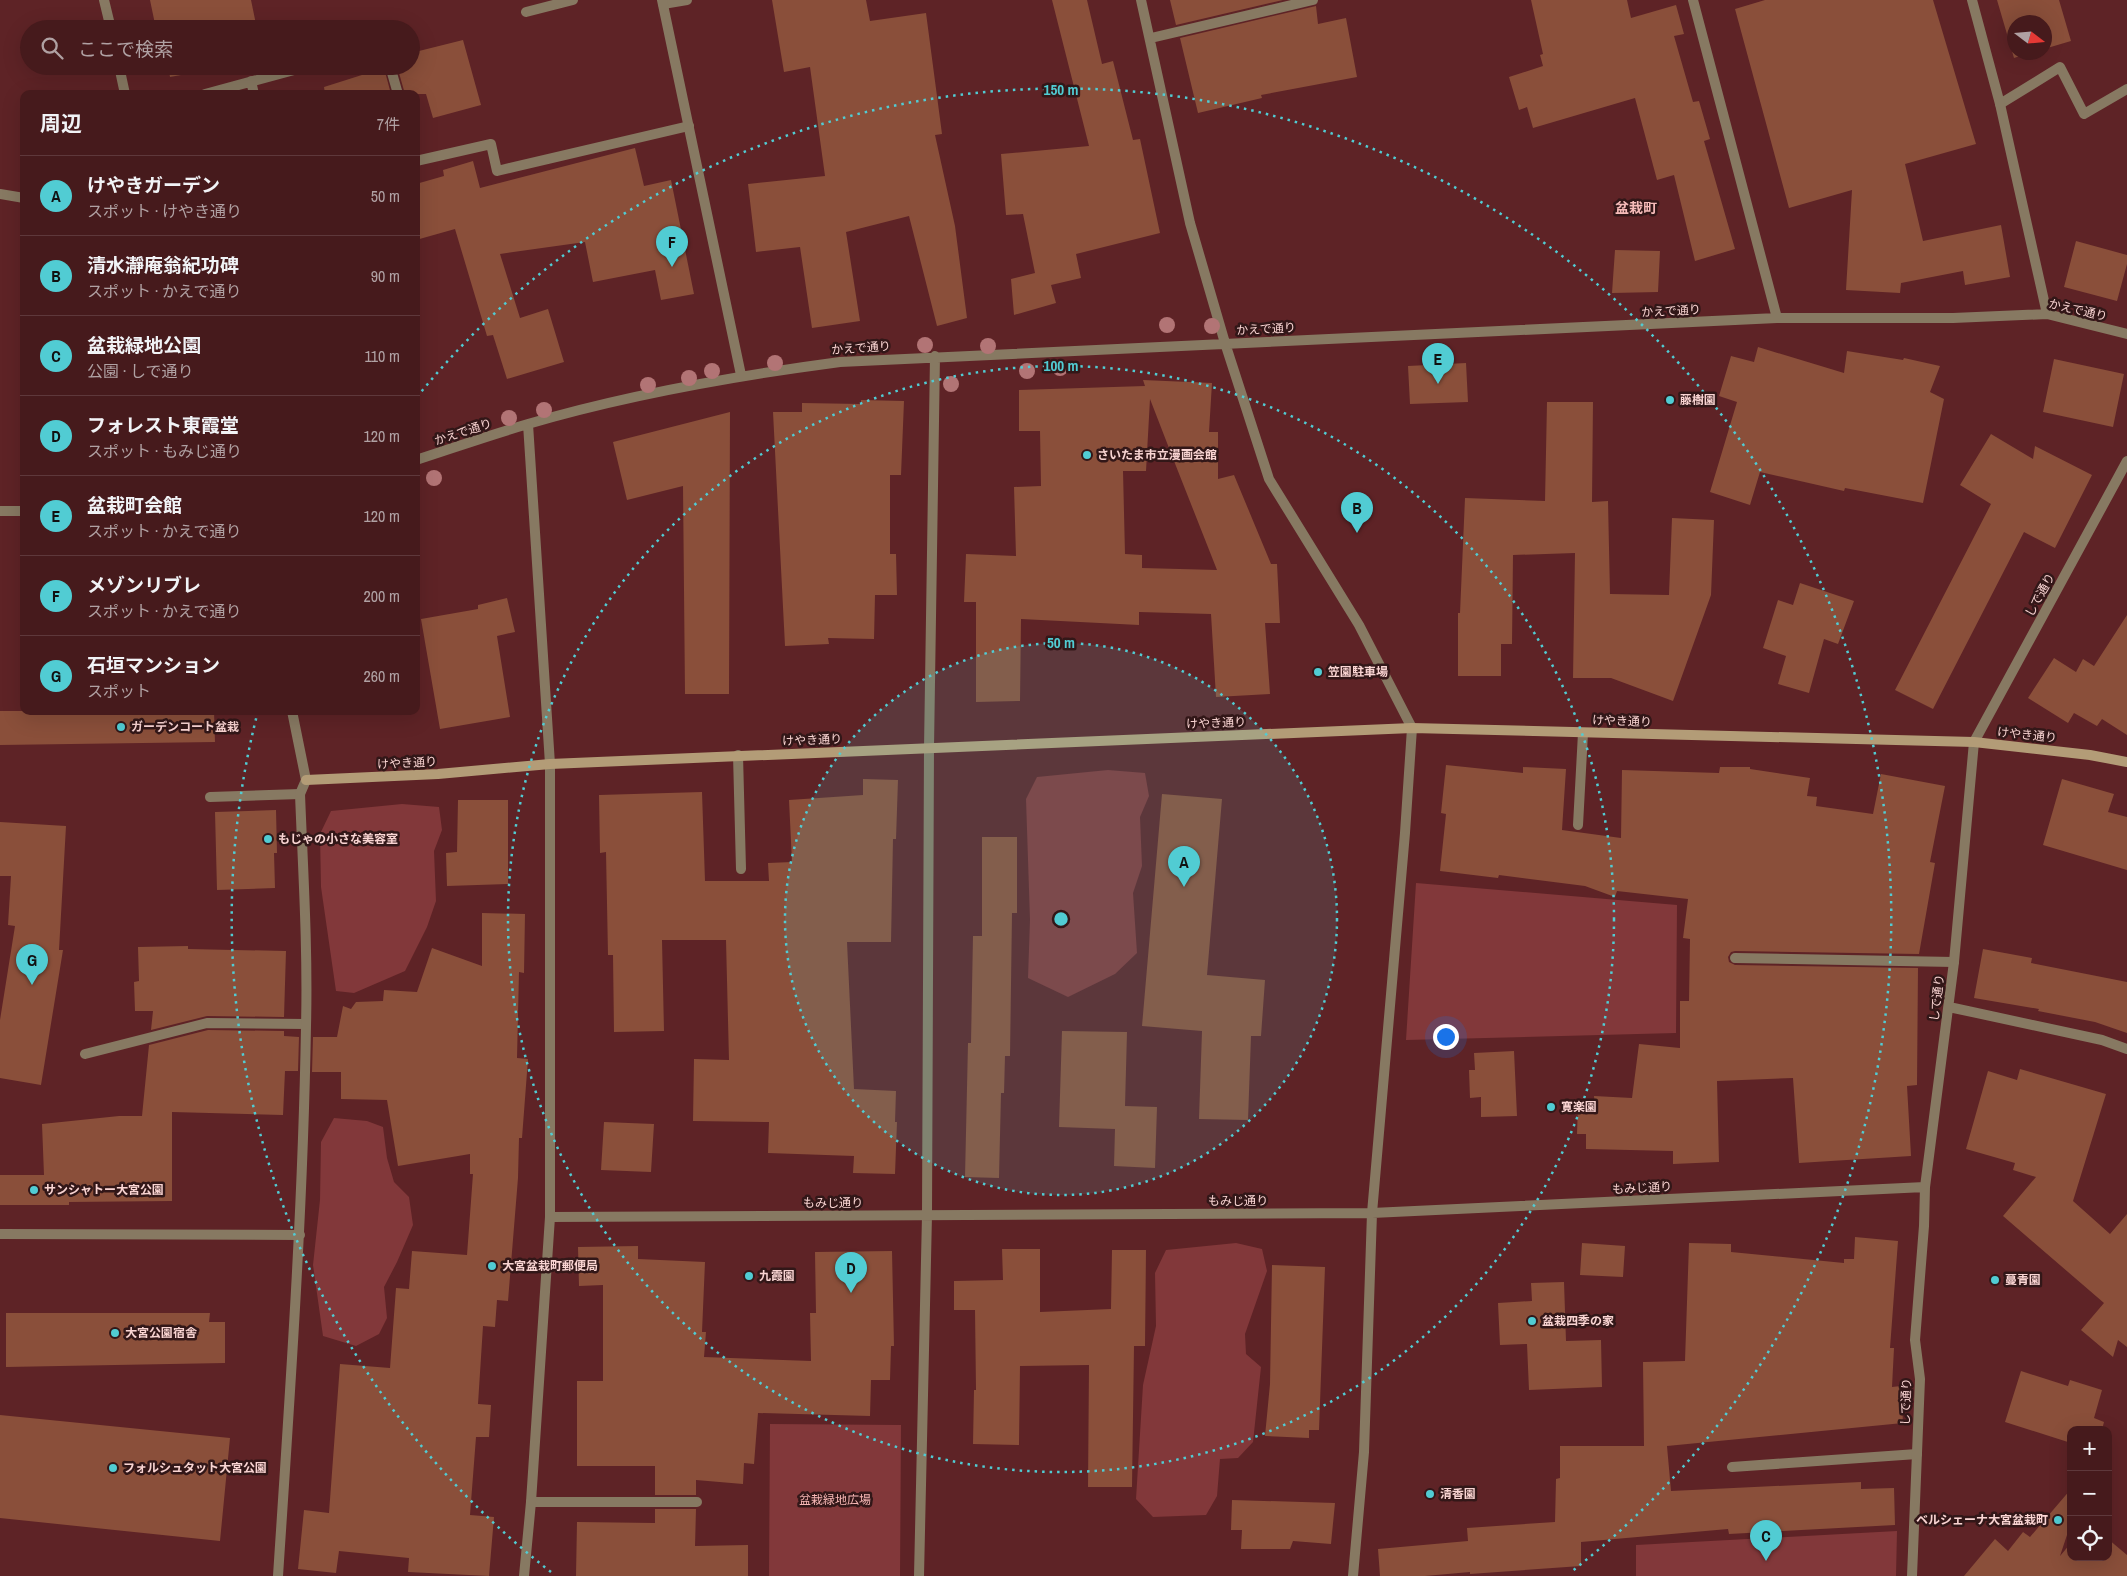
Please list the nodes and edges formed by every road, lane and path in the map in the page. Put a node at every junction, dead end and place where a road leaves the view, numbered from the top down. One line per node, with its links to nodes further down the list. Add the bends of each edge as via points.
1 (104, 0): 10 (street)
2 (573, 0): 9 (street)
3 (687, 0): 8 (street)
4 (1141, 0): 11 (street)
5 (1313, 0): 11 (street)
6 (1692, 0): 27 (street)
7 (1972, 0): 21 (street)
8 (662, 2): 22 (street)
9 (526, 12)
10 (109, 20)
11 (1151, 38): 29 (street, via 1190,223)
12 (121, 75): 17 (street)
13 (276, 75): 15 (street)
14 (393, 75): 20 (street)
15 (251, 82): 18 (street); 19 (street)
16 (2127, 89): 21 (street, via 2084,114 2060,67)
17 (124, 90)
18 (220, 90)
19 (253, 90)
20 (397, 90)
21 (2000, 104): 26 (street)
22 (689, 126): 23 (street, via 497,171 491,144); 31 (street)
23 (420, 157)
24 (0, 194): 25 (street)
25 (20, 197)
26 (2047, 314): 27 (street, かえで通り, via 1953,318); 28 (street, かえで通り)
27 (1777, 318): 29 (street, かえで通り)
28 (2127, 334)
29 (1224, 344): 30 (street, かえで通り); 38 (street, via 1269,479 1360,625)
30 (935, 356): 31 (street, かえで通り, via 840,362); 41 (street)
31 (741, 375): 32 (street, かえで通り, via 621,400)
32 (528, 424): 33 (street, かえで通り); 44 (street)
33 (420, 459)
34 (2127, 461): 40 (street, しで通り)
35 (0, 511): 36 (street)
36 (20, 512)
37 (293, 715): 45 (street)
38 (1412, 728): 39 (street, けやき通り); 41 (street, けやき通り); 57 (street)
39 (1583, 733): 40 (street, けやき通り); 48 (street)
40 (1974, 742): 43 (street, けやき通り); 51 (street, しで通り)
41 (929, 748): 42 (street, けやき通り); 58 (street)
42 (738, 755): 44 (street, けやき通り); 49 (street)
43 (2127, 762)
44 (550, 764): 45 (street, けやき通り, via 438,774); 59 (street)
45 (306, 780): 46 (street)
46 (300, 794): 47 (street); 53 (street, via 306,924)
47 (210, 797)
48 (1578, 825)
49 (741, 869)
50 (1735, 958): 51 (street)
51 (1954, 962): 52 (street, しで通り)
52 (1949, 1007): 54 (street, via 2102,1040); 56 (street, しで通り)
53 (306, 1024): 55 (street, via 207,1023); 61 (street)
54 (2127, 1049)
55 (85, 1054)
56 (1925, 1187): 57 (street, もみじ通り); 62 (street, しで通り, via 1915,1340 1920,1378)
57 (1372, 1213): 58 (street, もみじ通り); 69 (street, via 1364,1452)
58 (928, 1215): 59 (street, もみじ通り); 68 (street)
59 (550, 1217): 64 (street)
60 (0, 1234): 61 (street)
61 (300, 1235): 66 (street)
62 (1917, 1454): 63 (street); 70 (street, しで通り)
63 (1732, 1468)
64 (531, 1502): 65 (street); 67 (street)
65 (696, 1502)
66 (278, 1576)
67 (524, 1576)
68 (919, 1576)
69 (1353, 1576)
70 (1912, 1576)

